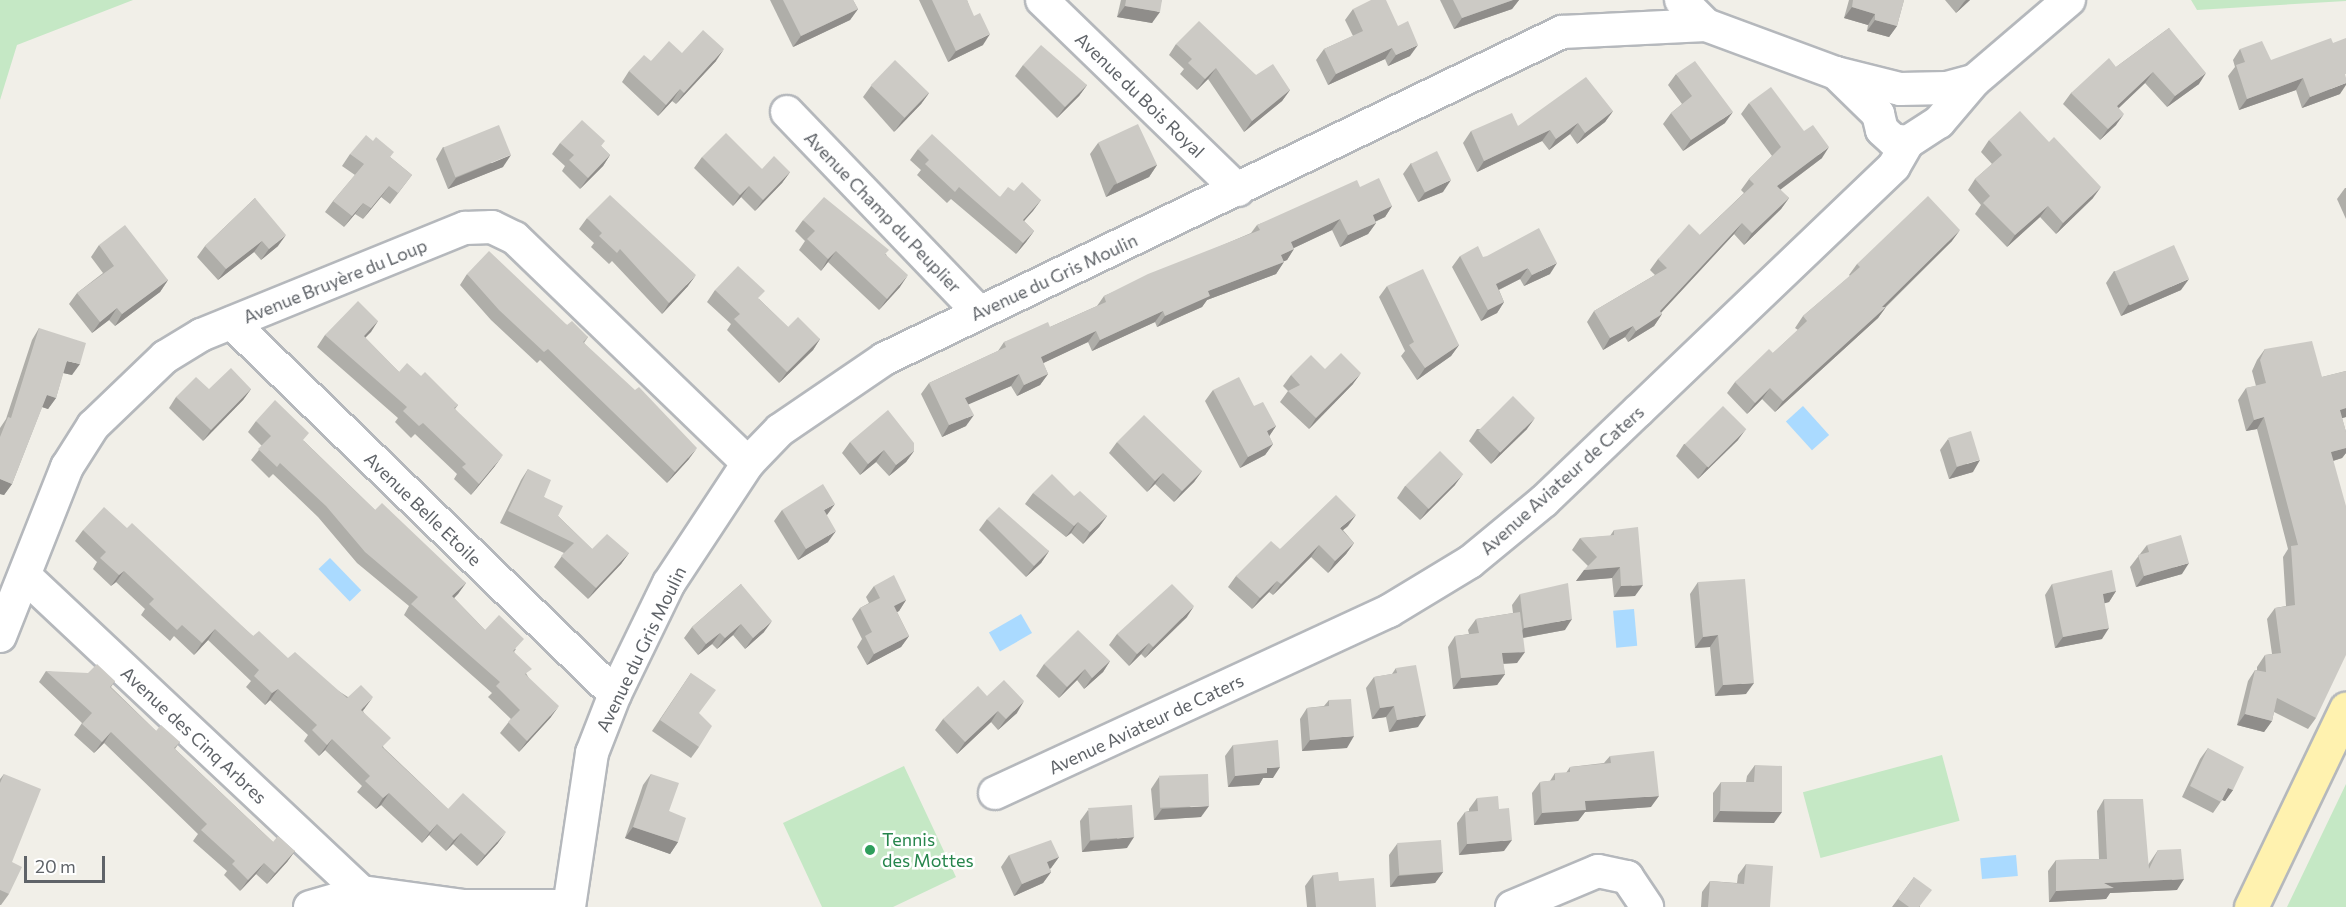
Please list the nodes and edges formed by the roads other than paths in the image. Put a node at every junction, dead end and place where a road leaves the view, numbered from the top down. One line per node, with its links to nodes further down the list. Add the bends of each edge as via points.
1 (1042, 0): 10 (street, Avenue du Bois Royal)
2 (1681, 0): 4 (street)
3 (2069, 0): 6 (street)
4 (1706, 25): 5 (street, Avenue du Gris Moulin); 10 (street, Avenue du Gris Moulin, via 1562,32)
5 (1836, 73): 7 (street, Avenue du Gris Moulin); 9 (street, Avenue du Gris Moulin)
6 (1974, 81): 7 (street, Avenue du Gris Moulin); 9 (street, via 1955,108)
7 (1906, 89): 9 (street, via 1889,93); 9 (street, via 1930,104)
8 (787, 112): 11 (street, Avenue Champ du Peuplier)
9 (1899, 128): 18 (street, Avenue Aviateur de Caters, via 1894,166 1544,501 1470,562 1389,611)
10 (1238, 190): 11 (street, Avenue du Gris Moulin)
11 (979, 312): 13 (street, Avenue du Gris Moulin, via 885,359 780,430)
12 (232, 323): 13 (street, Avenue Bruyère du Loup, via 465,228 492,227 515,238); 14 (street, Avenue Bruyère du Loup, via 201,335 165,357 93,426 67,467); 16 (street, Avenue Belle Etoile)
13 (748, 463): 16 (street, Avenue du Gris Moulin, via 669,583)
14 (26, 578): 15 (street, Avenue Bruyère du Loup); 19 (street, Avenue des Cinq Arbres)
15 (0, 636)
16 (615, 694): 20 (street, Avenue du Gris Moulin, via 592,753)
17 (2346, 709): 24 (main road)
18 (996, 793)
19 (362, 892): 20 (street, via 464,906); 21 (street)
20 (569, 906)
21 (310, 907)
22 (1512, 907): 23 (street, via 1598,871 1627,878)
23 (1647, 907)
24 (2251, 907)

